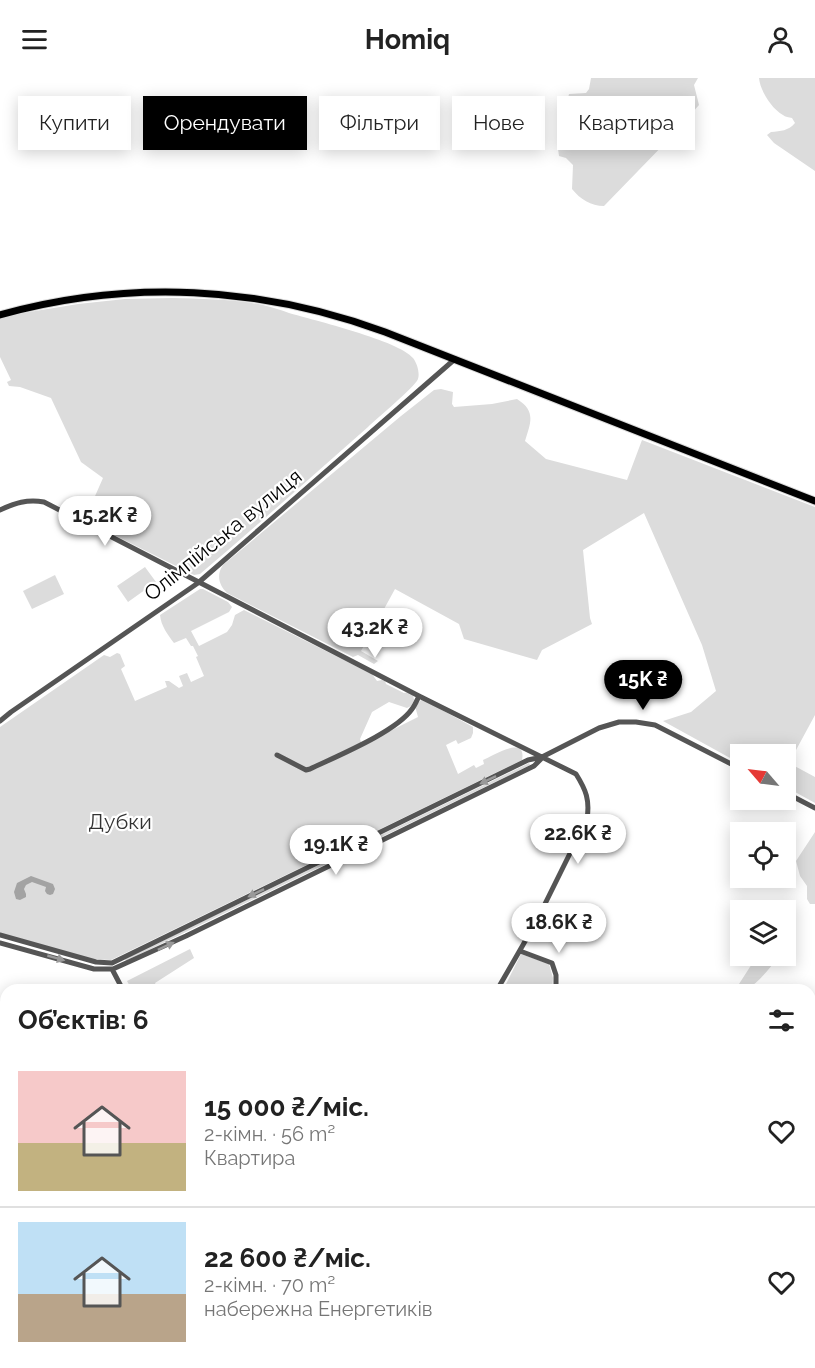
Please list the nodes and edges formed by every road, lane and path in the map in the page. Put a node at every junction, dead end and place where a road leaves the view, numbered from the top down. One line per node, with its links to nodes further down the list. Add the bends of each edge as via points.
1 (0, 315): 2 (main road, via 111,296 180,292 231,295 331,315)
2 (455, 359): 3 (main road); 5 (street, Олімпійська вулиця)
3 (815, 501)
4 (0, 510): 5 (street, via 24,501 44,502)
5 (198, 583): 6 (street); 7 (street, Олімпійська вулиця)
6 (419, 696): 8 (street, via 395,726 310,769); 9 (street)
7 (0, 721)
8 (277, 755)
9 (542, 758): 10 (street, via 599,728 636,722 655,725); 15 (street, via 576,774 589,805 587,819); 16 (street, one-way to 16, via 528,760); 17 (street, one-way to 9, via 534,766)
10 (730, 763)
11 (796, 798): 12 (street)
12 (815, 808)
13 (0, 935): 16 (street)
14 (0, 943): 17 (street, one-way to 17, via 94,969)
15 (520, 951): 19 (street); 20 (street, via 552,963)
16 (107, 963): 17 (street)
17 (113, 969): 18 (street)
18 (120, 984)
19 (501, 984)
20 (556, 984)

